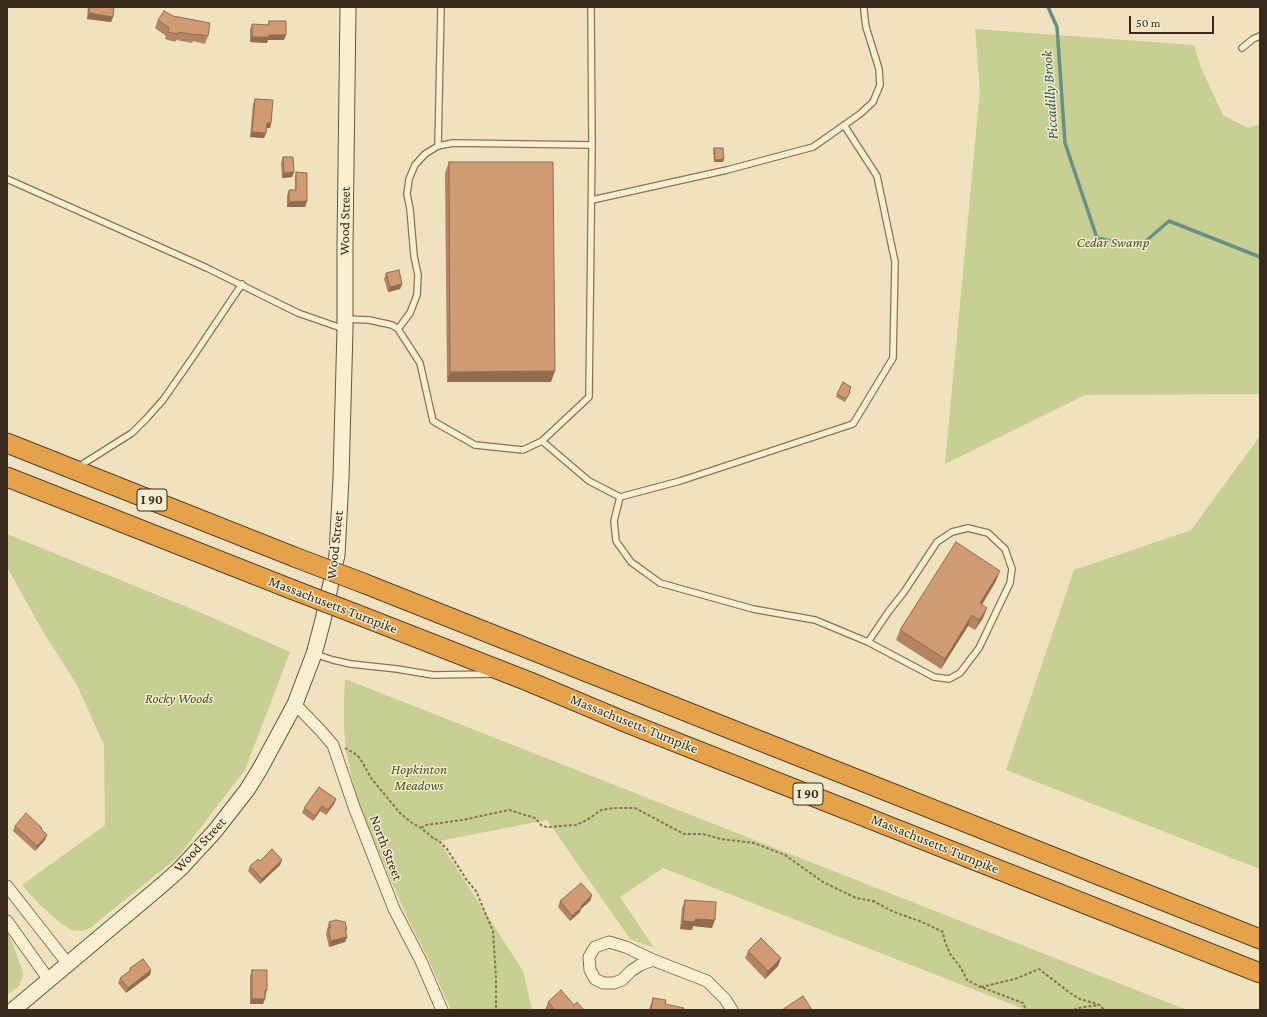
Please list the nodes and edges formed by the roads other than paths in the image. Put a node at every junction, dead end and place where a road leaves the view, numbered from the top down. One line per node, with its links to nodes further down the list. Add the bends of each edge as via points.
1 (348, 7): 13 (main road, Wood Street)
2 (441, 7): 9 (lane)
3 (591, 7): 8 (lane)
4 (864, 7): 7 (lane, via 866,27 879,69 880,85 873,102)
5 (1260, 36): 6 (lane)
6 (1242, 48)
7 (844, 125): 11 (lane, via 813,146 727,170); 19 (lane, via 877,176 895,262 892,358 856,418 852,424 680,481)
8 (592, 145): 9 (lane, via 452,143); 11 (lane)
9 (438, 146): 14 (lane, via 425,154 415,165 409,179 407,194 418,275 417,295 410,313)
10 (7, 179): 12 (lane)
11 (592, 200): 15 (lane, via 589,397)
12 (242, 284): 13 (lane, via 298,314); 17 (lane, via 163,400 146,419 132,433)
13 (345, 324): 14 (lane, via 369,320 392,325); 21 (main road, Wood Street, via 337,555)
14 (398, 329): 15 (lane, via 420,363 433,421 475,445 523,450)
15 (542, 441): 19 (lane, via 589,481)
16 (7, 443): 17 (highway, I 90)
17 (75, 470): 26 (highway, I 90, bridge)
18 (7, 477): 22 (highway, Massachusetts Turnpike / I 90, bridge)
19 (620, 497): 20 (lane, via 614,521 616,541 631,562 660,583 753,609 815,620)
20 (868, 642): 20 (lane, via 936,542 952,532 968,528 988,533 1005,549 1012,569 1010,583 979,648 960,673 949,679 934,677)
21 (314, 654): 22 (lane, via 351,664 433,675); 23 (main road, Wood Street)
22 (510, 674): 29 (highway, Massachusetts Turnpike / I 90, via 630,724)
23 (295, 704): 28 (main road, Wood Street, via 260,769 215,831 181,868); 32 (street, North Street, via 333,745 394,909 421,961)
24 (7, 886): 28 (street)
25 (7, 921): 30 (street)
26 (1260, 939)
27 (653, 960): 27 (street, via 609,942 595,947 589,957 590,970 595,979 603,983 622,980 631,971); 33 (street, via 707,981)
28 (68, 964): 30 (main road, Wood Street)
29 (1260, 973)
30 (49, 980): 31 (main road, Wood Street)
31 (13, 1010)
32 (442, 1010)
33 (732, 1010)

